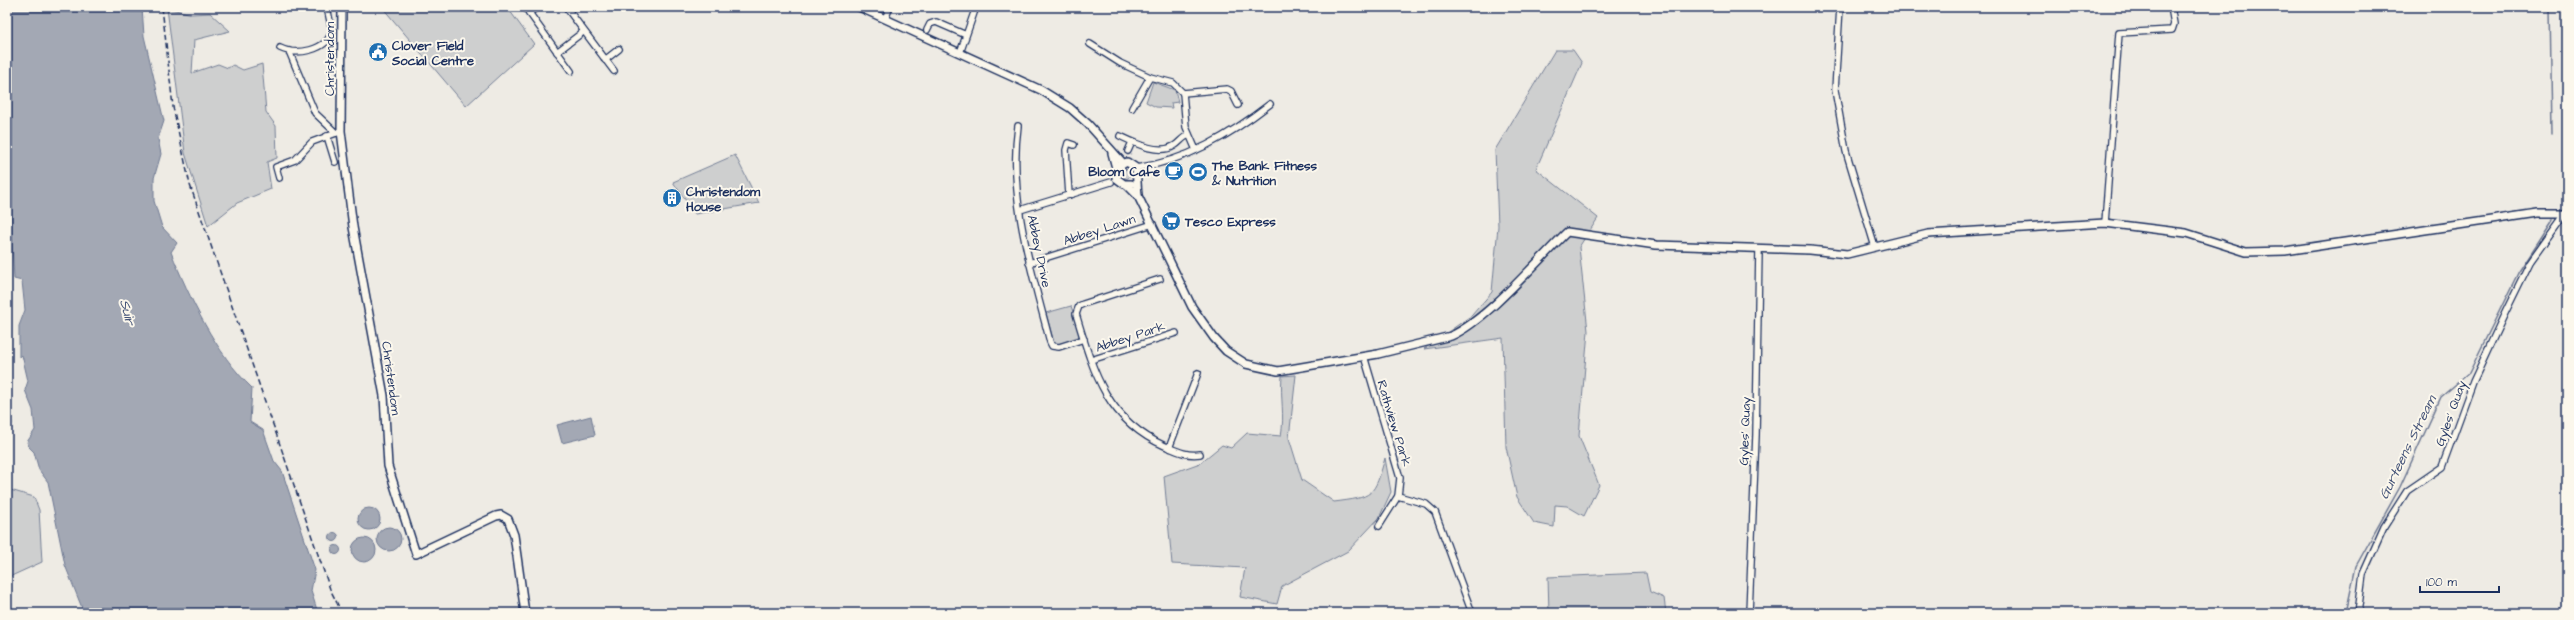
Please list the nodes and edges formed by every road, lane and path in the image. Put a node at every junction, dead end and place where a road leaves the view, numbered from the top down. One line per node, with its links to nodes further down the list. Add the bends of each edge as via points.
1 (327, 7): 19 (street, via 332,31 328,39 310,50)
2 (342, 7): 31 (street, Christendom)
3 (525, 7): 11 (street)
4 (537, 7): 11 (street)
5 (566, 7): 14 (street)
6 (858, 7): 12 (street)
7 (890, 7): 12 (street)
8 (976, 7): 15 (street)
9 (1840, 7): 53 (street, via 1835,90 1846,152)
10 (2171, 7): 51 (street, via 2174,24 2172,30 2119,33)
11 (529, 13): 20 (street)
12 (885, 19): 21 (street)
13 (927, 30): 15 (street, via 930,24 936,22)
14 (583, 32): 20 (street); 22 (street)
15 (966, 35): 21 (street)
16 (1090, 44): 25 (street, via 1120,63)
17 (280, 48): 19 (street)
18 (619, 49): 22 (street)
19 (288, 51): 31 (street, via 315,113)
20 (557, 52): 23 (street)
21 (960, 53): 39 (street, via 1019,79 1056,99 1088,124)
22 (606, 60): 24 (street)
23 (571, 71)
24 (614, 71)
25 (1150, 77): 26 (street, via 1173,83); 29 (street)
26 (1183, 95): 28 (street, via 1227,89 1231,91); 32 (street)
27 (1270, 104): 37 (street, via 1238,129)
28 (1238, 105)
29 (1132, 108)
30 (1018, 126): 49 (street, Abbey Drive, via 1015,154)
31 (339, 132): 33 (street); 66 (street, Christendom, via 384,396 388,466 416,554 496,516 508,519 514,535)
32 (1189, 134): 35 (street, via 1166,149); 37 (street)
33 (327, 136): 40 (street); 44 (street, via 312,142 295,160 276,167)
34 (1120, 136): 35 (street)
35 (1132, 142): 38 (street)
36 (1074, 144): 47 (street, via 1068,143 1066,150)
37 (1196, 150): 43 (street, via 1150,166)
38 (1128, 151)
39 (1112, 153): 41 (street); 42 (street)
40 (335, 162)
41 (1123, 163): 42 (street); 43 (street, via 1130,163)
42 (1116, 168): 46 (street, via 1116,178 1120,183)
43 (1136, 174): 46 (street); 48 (street)
44 (279, 178)
45 (1111, 182): 47 (street)
46 (1127, 185): 48 (street)
47 (1069, 195): 49 (street)
48 (1138, 196): 52 (street)
49 (1020, 210): 55 (street, Abbey Drive)
50 (2566, 213): 51 (street, via 2538,213 2285,251 2246,252 2186,233); 69 (street, Gyles' Quay, via 2530,262 2505,312 2473,382 2442,467 2407,491 2384,527 2363,574)
51 (2105, 223): 53 (street, via 1928,234)
52 (1153, 224): 55 (street, Abbey Lawn); 59 (street, via 1192,307 1226,351 1246,364 1278,372)
53 (1875, 248): 54 (street, via 1847,254)
54 (1759, 249): 59 (street, via 1656,245 1567,232 1488,310 1462,331 1451,336); 68 (street, Gyles' Quay, via 1756,435)
55 (1030, 263): 58 (street, Abbey Drive, via 1052,346 1059,347)
56 (1160, 279): 58 (street, Abbey Park, via 1079,306 1076,314)
57 (1176, 333): 60 (street, Abbey Park)
58 (1084, 339): 60 (street, Abbey Park)
59 (1364, 356): 64 (street, Rathview Park, via 1400,478)
60 (1091, 360): 62 (street, Abbey Park, via 1104,393 1117,413 1144,435)
61 (1198, 372): 62 (street)
62 (1169, 448): 63 (street, Abbey Park, via 1186,454)
63 (1200, 454)
64 (1398, 496): 65 (street, Rathview Park); 67 (street, via 1426,504 1435,512)
65 (1379, 526)
66 (525, 613)
67 (1472, 613)
68 (1749, 613)
69 (2358, 613)

